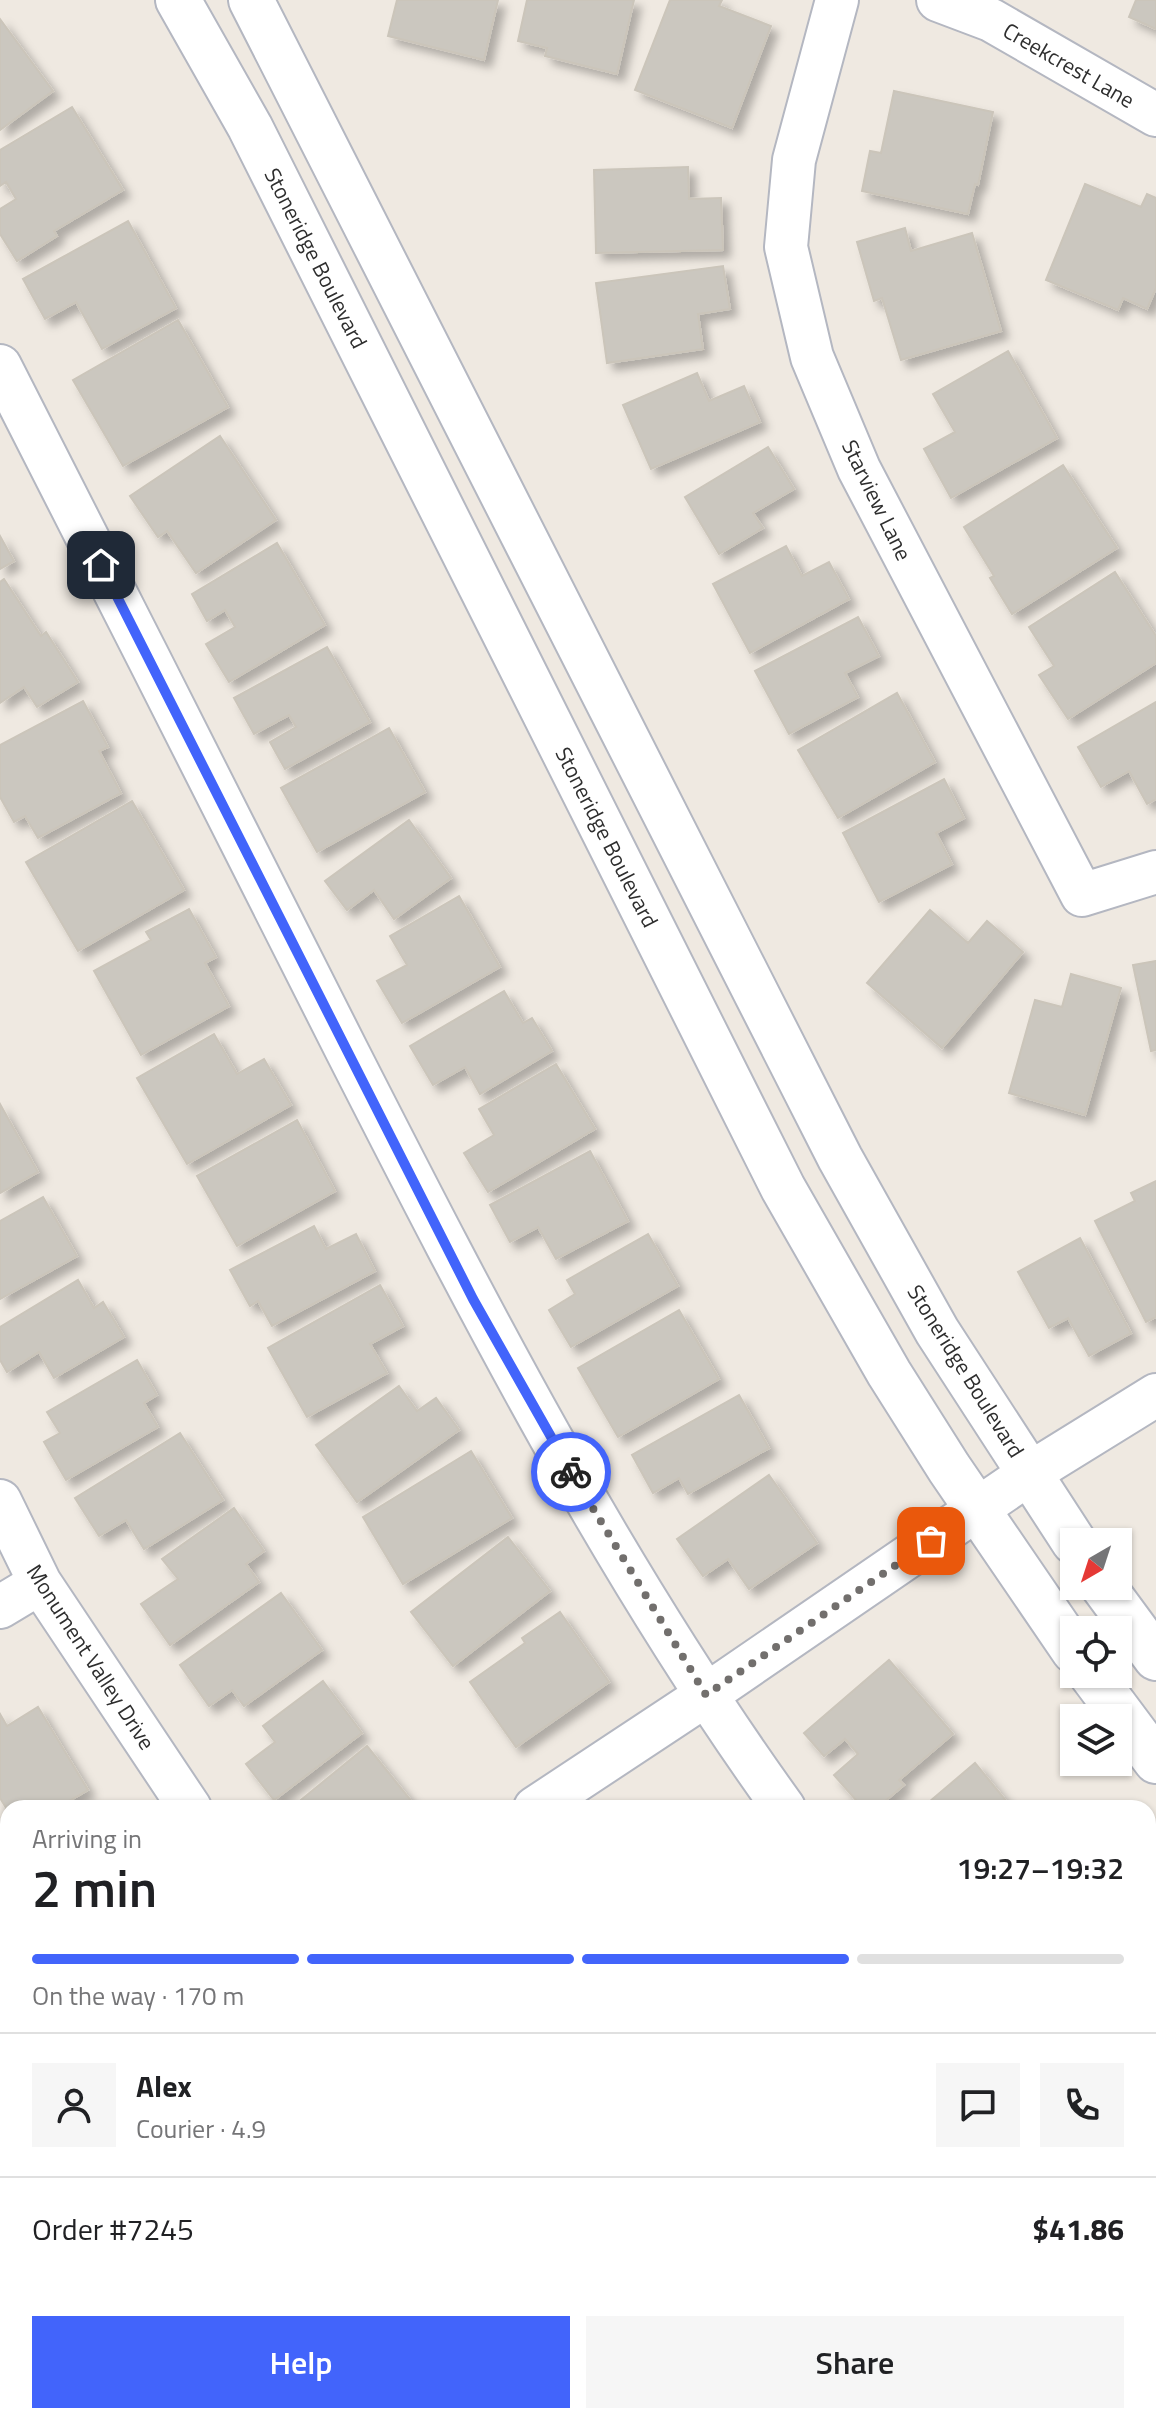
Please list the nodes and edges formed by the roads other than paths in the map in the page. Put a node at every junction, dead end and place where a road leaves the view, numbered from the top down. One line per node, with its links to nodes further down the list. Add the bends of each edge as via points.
1 (178, 0): 9 (street, Stoneridge Boulevard, via 258,141 783,1188 889,1373)
2 (251, 0): 9 (street, Stoneridge Boulevard, via 840,1158 937,1331)
3 (837, 0): 7 (street, Starview Lane, via 794,160 786,247 812,357 859,469 1082,895)
4 (938, 0): 5 (street, Creekcrest Lane, via 991,20)
5 (1156, 115)
6 (0, 366): 18 (street, via 473,1299)
7 (1156, 872)
8 (1156, 1395): 9 (street)
9 (1003, 1492): 11 (street, Stoneridge Boulevard); 15 (street, Stoneridge Boulevard); 18 (street)
10 (0, 1501): 12 (street, Monument Valley Drive)
11 (1060, 1532)
12 (40, 1583): 14 (street); 20 (street, Monument Valley Drive)
13 (1113, 1600): 16 (street)
14 (0, 1607)
15 (1060, 1620)
16 (1156, 1658)
17 (1101, 1688): 19 (street)
18 (706, 1695): 21 (street); 22 (street)
19 (1156, 1761)
20 (185, 1800)
21 (547, 1800)
22 (778, 1800)

